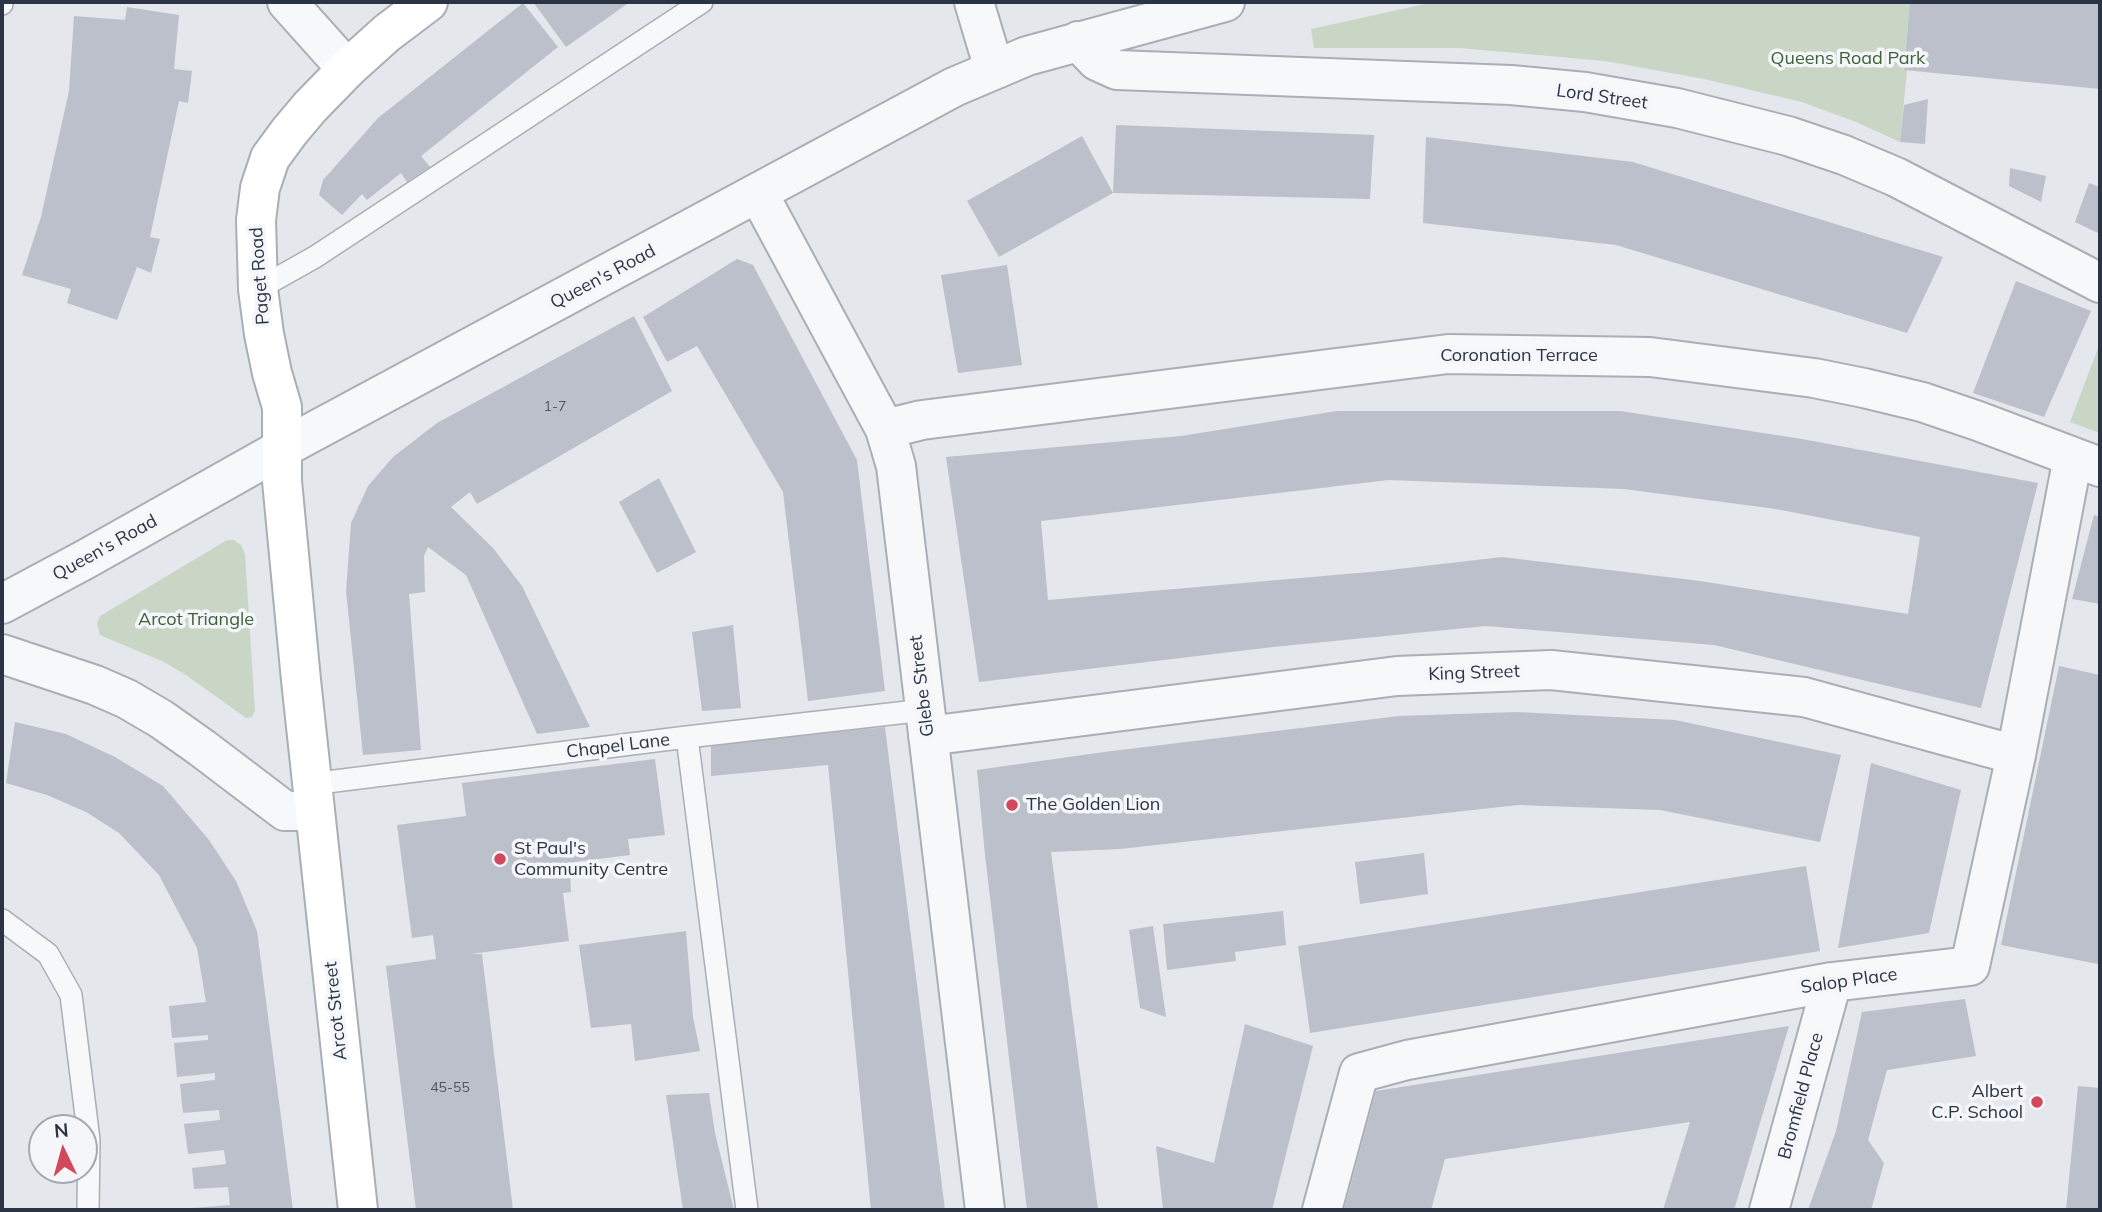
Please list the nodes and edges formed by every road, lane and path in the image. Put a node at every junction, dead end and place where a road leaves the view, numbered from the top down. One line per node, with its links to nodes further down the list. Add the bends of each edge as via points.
1 (287, 2): 7 (street)
2 (428, 2): 7 (street, Paget Road)
3 (702, 2): 11 (lane, via 315,257)
4 (974, 2): 8 (street)
5 (1225, 2): 6 (street, Queen's Road)
6 (1078, 41): 8 (street, Queen's Road); 10 (street, Lord Street, via 1097,61 1117,70 1511,85 1677,108 1844,155 1896,177)
7 (347, 69): 11 (street, Paget Road, via 270,158 256,220)
8 (994, 69): 9 (street, Queen's Road)
9 (758, 194): 12 (street, Glebe Street); 13 (street, Queen's Road)
10 (2100, 283)
11 (258, 289): 13 (street, Paget Road, via 282,407)
12 (886, 429): 14 (street, Coronation Terrace, via 922,420 1448,354 1650,357 1864,388 1944,410); 17 (street, Glebe Street, via 896,466)
13 (283, 448): 15 (street, Queen's Road); 20 (street, Arcot Street, via 282,481)
14 (2087, 462): 19 (street, Salop Place)
15 (2, 604)
16 (2, 654): 20 (street, via 127,699 285,811)
17 (926, 723): 18 (lane, Chapel Lane); 19 (street, King Street, via 1397,676 1551,670 1804,697); 26 (street, Glebe Street)
18 (687, 737): 20 (lane, Chapel Lane); 25 (lane)
19 (2016, 755): 22 (street, Salop Place, via 1970,966)
20 (312, 798): 24 (street, Arcot Street)
21 (2, 920): 23 (lane, via 48,954 71,995 89,1140)
22 (1832, 982): 27 (street, Salop Place, via 1407,1060 1359,1073); 28 (street, Bromfield Place)
23 (88, 1210)
24 (358, 1210)
25 (747, 1210)
26 (985, 1210)
27 (1321, 1210)
28 (1769, 1210)

